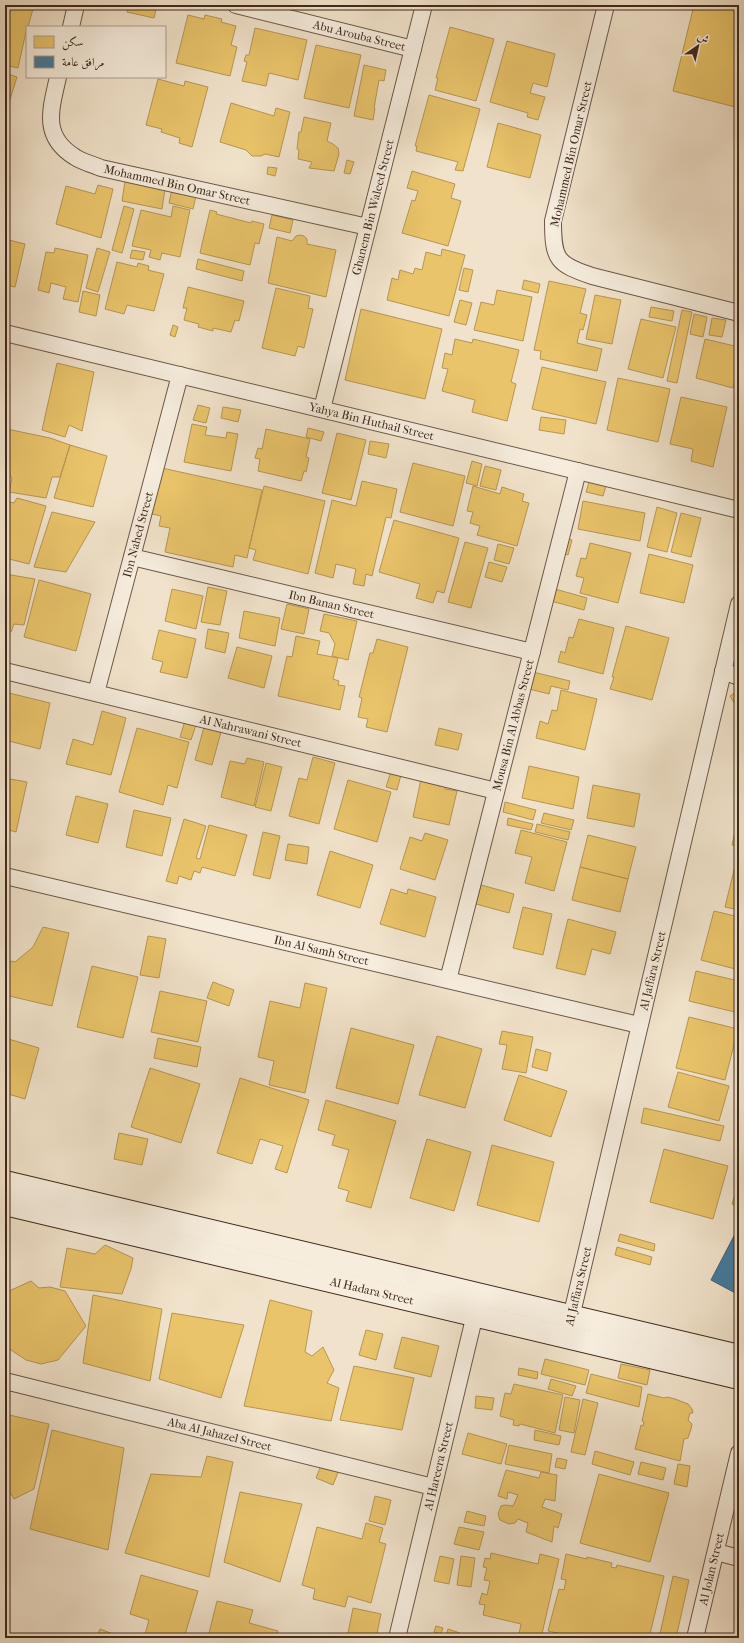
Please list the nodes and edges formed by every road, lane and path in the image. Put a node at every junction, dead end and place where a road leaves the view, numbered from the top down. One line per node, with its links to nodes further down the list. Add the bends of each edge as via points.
1 (76, 5): 5 (street)
2 (236, 5): 6 (street, Abu Arouba Street)
3 (424, 5): 6 (street, Ghanem Bin Waleed Street)
4 (606, 5): 9 (street, Mohammed Bin Omar Street, via 553,221 553,240 558,259 571,269 592,276)
5 (71, 26)
6 (413, 48): 8 (street, Ghanem Bin Waleed Street)
7 (58, 78): 8 (street, Mohammed Bin Omar Street, via 51,109 51,128 62,146 75,157 101,168)
8 (368, 227): 12 (street, Ghanem Bin Waleed Street)
9 (739, 313)
10 (5, 333): 11 (street, Yahya Bin Huthail Street)
11 (180, 375): 12 (street, Yahya Bin Huthail Street); 15 (street, Ibn Nahed Street)
12 (322, 409): 13 (street, Yahya Bin Huthail Street)
13 (578, 471): 14 (street, Yahya Bin Huthail Street); 17 (street, Mousa Bin Al Abbas Street)
14 (739, 510)
15 (132, 558): 17 (street, Ibn Banan Street); 21 (street, Ibn Nahed Street)
16 (739, 604): 19 (street, Al Jaffara Street)
17 (532, 652): 22 (street, Mousa Bin Al Abbas Street)
18 (5, 671): 21 (street, Al Nahrawani Street)
19 (723, 671): 20 (street); 25 (street, Al Jaffara Street)
20 (739, 677)
21 (96, 693): 22 (street, Al Nahrawani Street)
22 (496, 791): 24 (street, Mousa Bin Al Abbas Street)
23 (5, 876): 24 (street, Ibn Al Samh Street)
24 (448, 980): 25 (street, Ibn Al Samh Street)
25 (638, 1025): 30 (street, Al Jaffara Street)
26 (5, 1182): 28 (street, Al Hadara Street)
27 (5, 1204): 29 (street, Al Hadara Street)
28 (479, 1294): 29 (street, Al Hareera Street); 30 (street, Al Hadara Street)
29 (475, 1316): 31 (street, Al Hadara Street); 36 (street, Al Hareera Street)
30 (571, 1316): 31 (street, Al Jaffara Street); 32 (street, Al Hadara Street)
31 (566, 1337): 33 (street, Al Hadara Street)
32 (739, 1356)
33 (739, 1378)
34 (5, 1381): 36 (street, Aba Al Jahazel Street)
35 (739, 1453): 37 (street, Al Jolan Street)
36 (433, 1487): 39 (street, Al Hareera Street)
37 (716, 1552): 38 (street); 40 (street, Al Jolan Street)
38 (739, 1558)
39 (397, 1638)
40 (695, 1638)

